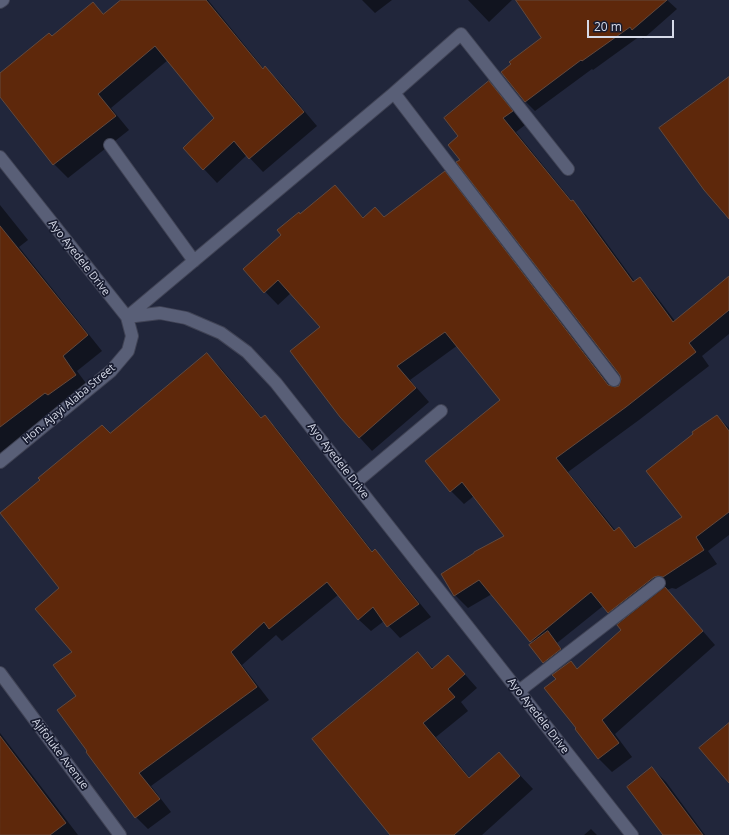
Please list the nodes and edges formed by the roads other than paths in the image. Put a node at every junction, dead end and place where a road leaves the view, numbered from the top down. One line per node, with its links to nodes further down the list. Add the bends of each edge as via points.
1 (3, 0): 2 (street)
2 (0, 2)
3 (394, 93): 6 (street, via 461,34); 7 (street); 9 (street)
4 (110, 145): 7 (street)
5 (0, 157): 8 (street, Ayo Ayedele Drive)
6 (568, 170)
7 (194, 261): 8 (street)
8 (127, 317): 11 (street, Hon. Ajayi Alaba Street, via 132,336 128,351 111,371); 12 (street, Ayo Ayedele Drive, via 160,313 186,318 221,333 247,352 276,383)
9 (614, 380)
10 (441, 411): 12 (street)
11 (0, 462)
12 (355, 483): 15 (street, Ayo Ayedele Drive)
13 (659, 583): 15 (street)
14 (0, 673): 16 (street, Ajifoluke Avenue)
15 (519, 691): 17 (street, Ayo Ayedele Drive)
16 (119, 835)
17 (632, 835)

